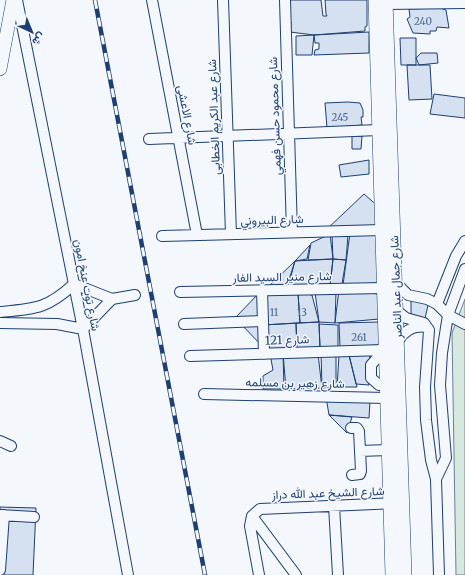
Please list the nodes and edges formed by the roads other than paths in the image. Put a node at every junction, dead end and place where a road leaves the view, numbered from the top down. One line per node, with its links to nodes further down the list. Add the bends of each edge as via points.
1 (13, 0): 8 (main road)
2 (17, 0): 23 (street, شارع توت عنخ امون)
3 (152, 0): 13 (street, شارع الاعشى)
4 (223, 0): 12 (street, شارع عبد الكريم الخطابى)
5 (285, 0): 11 (street, شارع محمود حسن فهمي)
6 (382, 1): 7 (street); 10 (main road, شارع جمال عبد الناصر); 22 (main road, شارع جمال عبد الناصر)
7 (465, 3)
8 (2, 52): 9 (main road)
9 (0, 69)
10 (379, 130): 11 (street); 15 (main road, شارع جمال عبد الناصر)
11 (289, 133): 12 (street); 16 (street, شارع محمود حسن فهمي)
12 (227, 136): 13 (street); 17 (street, شارع عبد الكريم الخطابى)
13 (178, 137): 14 (street); 18 (street, شارع الاعشى)
14 (149, 138)
15 (382, 230): 16 (street, شارع البيروني); 24 (main road, شارع جمال عبد الناصر)
16 (292, 232): 17 (street, شارع البيروني)
17 (231, 234): 18 (street, شارع البيروني)
18 (197, 235): 19 (street, شارع البيروني)
19 (162, 236)
20 (465, 241): 29 (street, via 456,256)
21 (465, 269): 32 (street)
22 (396, 283): 29 (street, via 408,295); 30 (main road, شارع جمال عبد الناصر)
23 (74, 284): 28 (street); 31 (street, via 57,299 36,309); 38 (street, شارع توت عنخ امون)
24 (383, 288): 25 (street, شارع منير السيد الفار); 30 (main road, شارع جمال عبد الناصر)
25 (262, 290): 26 (street, شارع منير السيد الفار); 33 (street)
26 (180, 292)
27 (135, 295): 28 (street)
28 (112, 299): 38 (street)
29 (437, 304): 32 (street)
30 (390, 311): 37 (street, via 424,323); 39 (main road, شارع جمال عبد الناصر); 40 (main road, شارع جمال عبد الناصر)
31 (0, 312)
32 (448, 315): 36 (street); 45 (street, via 440,385)
33 (263, 321): 35 (street); 41 (street)
34 (0, 323): 38 (street, via 52,324)
35 (184, 324)
36 (465, 324)
37 (428, 327): 39 (street, via 416,326); 46 (street)
38 (83, 329): 61 (street, شارع توت عنخ امون)
39 (398, 341): 55 (main road, شارع جمال عبد الناصر)
40 (384, 351): 41 (street, شارع 121); 43 (main road, شارع جمال عبد الناصر)
41 (264, 354): 42 (street, شارع 121)
42 (190, 356)
43 (386, 392): 44 (street, شارع زهير بن مسلمه); 50 (main road, شارع جمال عبد الناصر)
44 (204, 394)
45 (442, 417): 46 (street, via 435,423); 53 (street, via 446,458)
46 (426, 420): 53 (street)
47 (351, 428): 51 (street, via 359,430)
48 (0, 442): 49 (street)
49 (11, 446)
50 (388, 450): 51 (street); 54 (main road, شارع جمال عبد الناصر)
51 (360, 451): 52 (street, via 361,473)
52 (352, 475)
53 (436, 479): 67 (street)
54 (389, 503): 55 (street, شارع الشيخ عبد الله دراز); 56 (street, شارع الشيخ عبد الله دراز); 65 (main road, شارع جمال عبد الناصر)
55 (403, 503): 66 (main road, شارع جمال عبد الناصر)
56 (334, 506): 57 (street, شارع الشيخ عبد الله دراز, via 266,509); 64 (street)
57 (253, 514): 62 (street, via 250,526); 63 (street)
58 (2, 515): 59 (street); 60 (street)
59 (34, 517)
60 (0, 570)
61 (128, 575)
62 (259, 575)
63 (296, 575)
64 (338, 575)
65 (392, 575)
66 (405, 575)
67 (439, 575)

